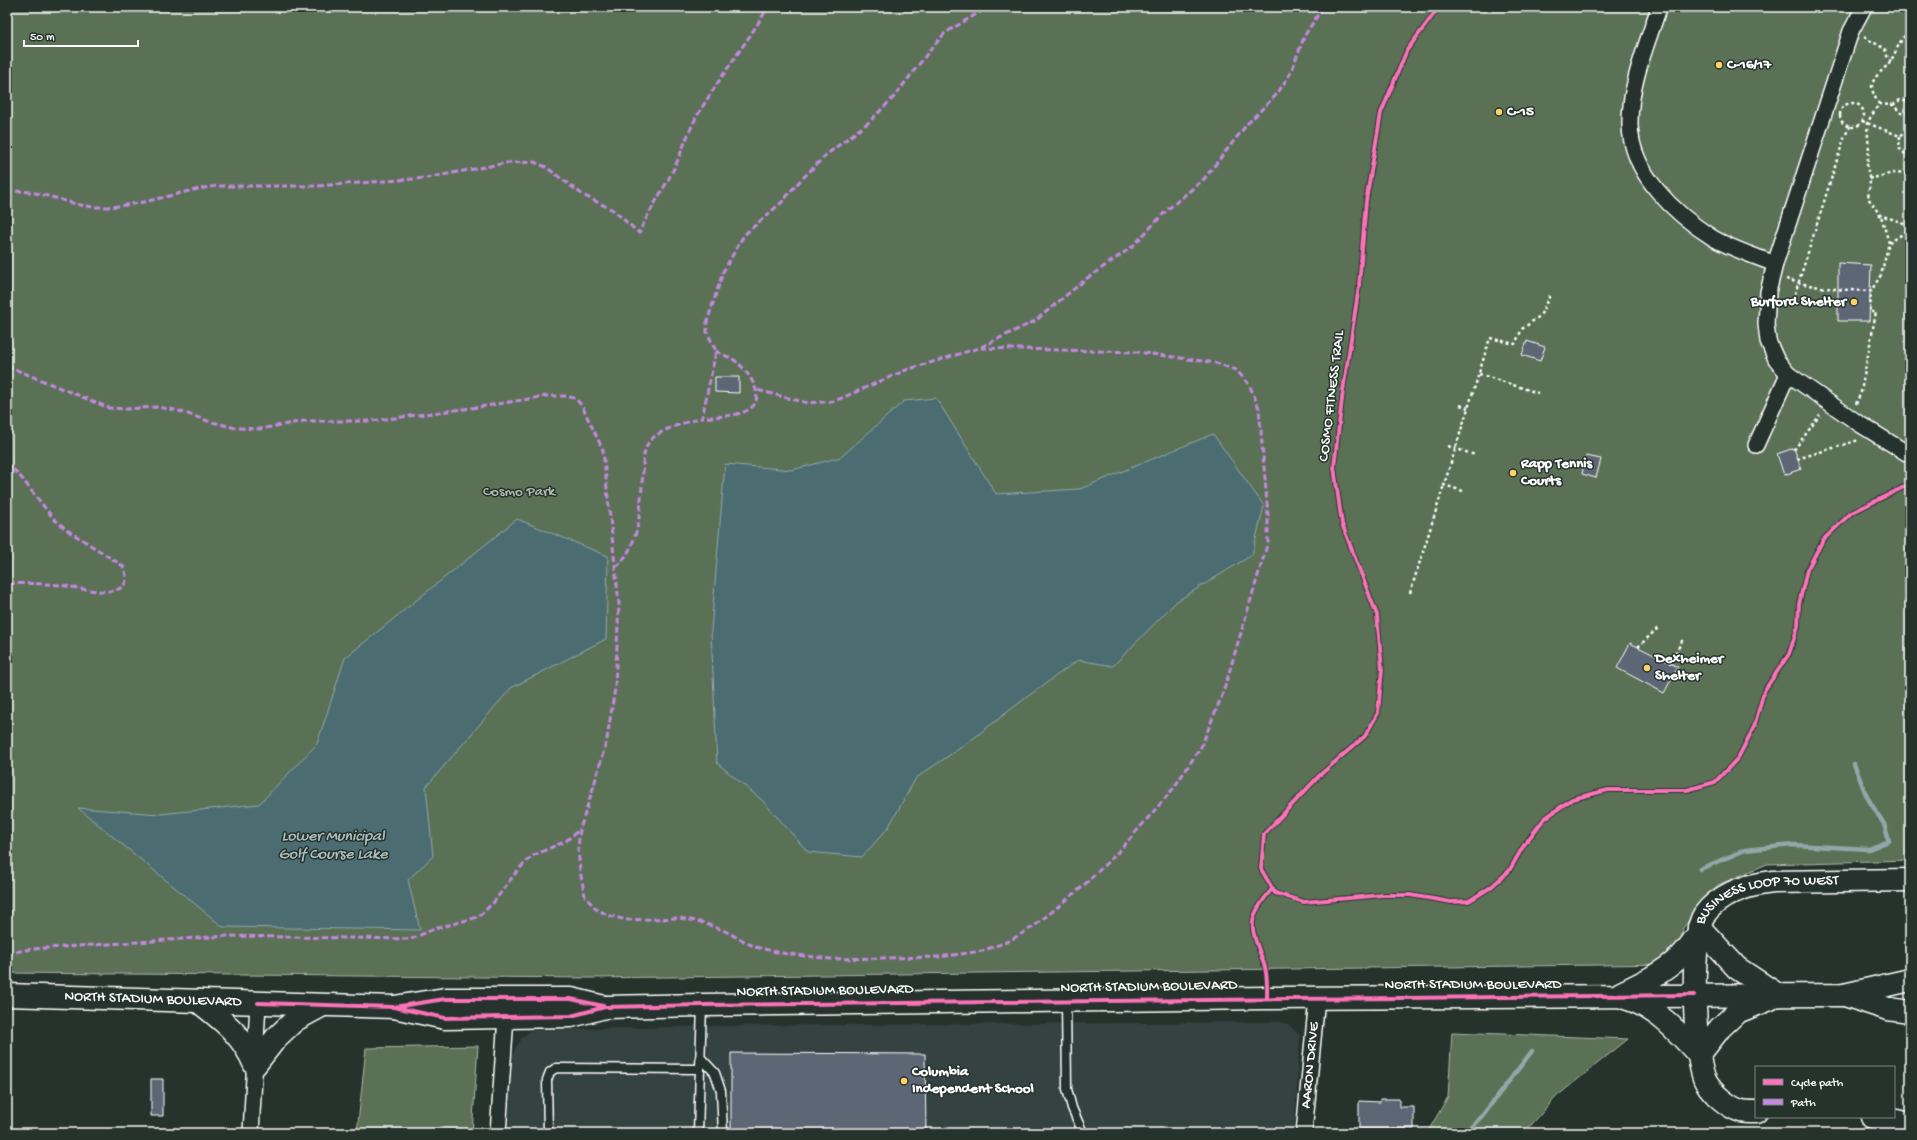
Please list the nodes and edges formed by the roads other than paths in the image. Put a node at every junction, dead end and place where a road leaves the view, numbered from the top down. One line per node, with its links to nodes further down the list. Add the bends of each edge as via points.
1 (1658, 7): 3 (street, via 1633,90 1630,126 1635,151 1646,175 1668,202 1697,227)
2 (1864, 7): 3 (street, via 1851,31)
3 (1774, 270): 4 (street, via 1768,292 1768,340 1776,359)
4 (1788, 374): 5 (street); 6 (street)
5 (1756, 445)
6 (1910, 455)
7 (1910, 880): 8 (main road, BUSINESS LOOP 70 WEST, via 1773,882 1756,885 1740,889 1716,901 1703,917)
8 (1699, 931): 11 (main road, BUSINESS LOOP 70 WEST, via 1695,947); 12 (main road, via 1738,968); 14 (main road, via 1681,956 1668,967)
9 (1910, 980): 13 (main road, NORTH STADIUM BOULEVARD)
10 (7, 995): 17 (main road, NORTH STADIUM BOULEVARD)
11 (1694, 995): 12 (main road, NORTH STADIUM BOULEVARD); 14 (main road, NORTH STADIUM BOULEVARD); 25 (main road, BUSINESS LOOP 70 WEST)
12 (1778, 995): 13 (main road, NORTH STADIUM BOULEVARD); 25 (main road, via 1737,1012 1720,1028)
13 (1844, 995): 23 (main road, NORTH STADIUM BOULEVARD, via 1888,1009)
14 (1617, 996): 15 (main road, NORTH STADIUM BOULEVARD); 25 (main road, via 1638,1002 1658,1015 1679,1032)
15 (1317, 998): 16 (main road, NORTH STADIUM BOULEVARD); 38 (street, AARON DRIVE)
16 (1066, 1000): 19 (main road, NORTH STADIUM BOULEVARD); 37 (lane, via 1067,1089)
17 (198, 1001): 18 (main road, NORTH STADIUM BOULEVARD); 27 (main road, via 235,1031)
18 (258, 1003): 20 (main road, NORTH STADIUM BOULEVARD); 27 (street)
19 (702, 1004): 22 (main road, NORTH STADIUM BOULEVARD); 26 (lane)
20 (321, 1006): 21 (main road, NORTH STADIUM BOULEVARD); 27 (main road, via 296,1020 276,1038)
21 (394, 1007): 22 (main road, NORTH STADIUM BOULEVARD, via 445,999 571,999); 24 (main road, NORTH STADIUM BOULEVARD, via 445,1018)
22 (605, 1007): 24 (main road, NORTH STADIUM BOULEVARD, via 571,1016)
23 (1910, 1012)
24 (506, 1018): 33 (street)
25 (1699, 1055): 29 (main road, BUSINESS LOOP 70 WEST, via 1706,1082 1721,1099 1741,1111)
26 (700, 1057): 28 (lane); 36 (lane, via 715,1073 721,1091)
27 (255, 1064): 32 (street)
28 (700, 1069): 34 (lane, via 556,1068 550,1072 547,1080); 35 (lane)
29 (1755, 1112)
30 (1878, 1118): 31 (main road)
31 (1910, 1125)
32 (251, 1133)
33 (498, 1133)
34 (548, 1133)
35 (698, 1133)
36 (723, 1133)
37 (1083, 1133)
38 (1304, 1133)

